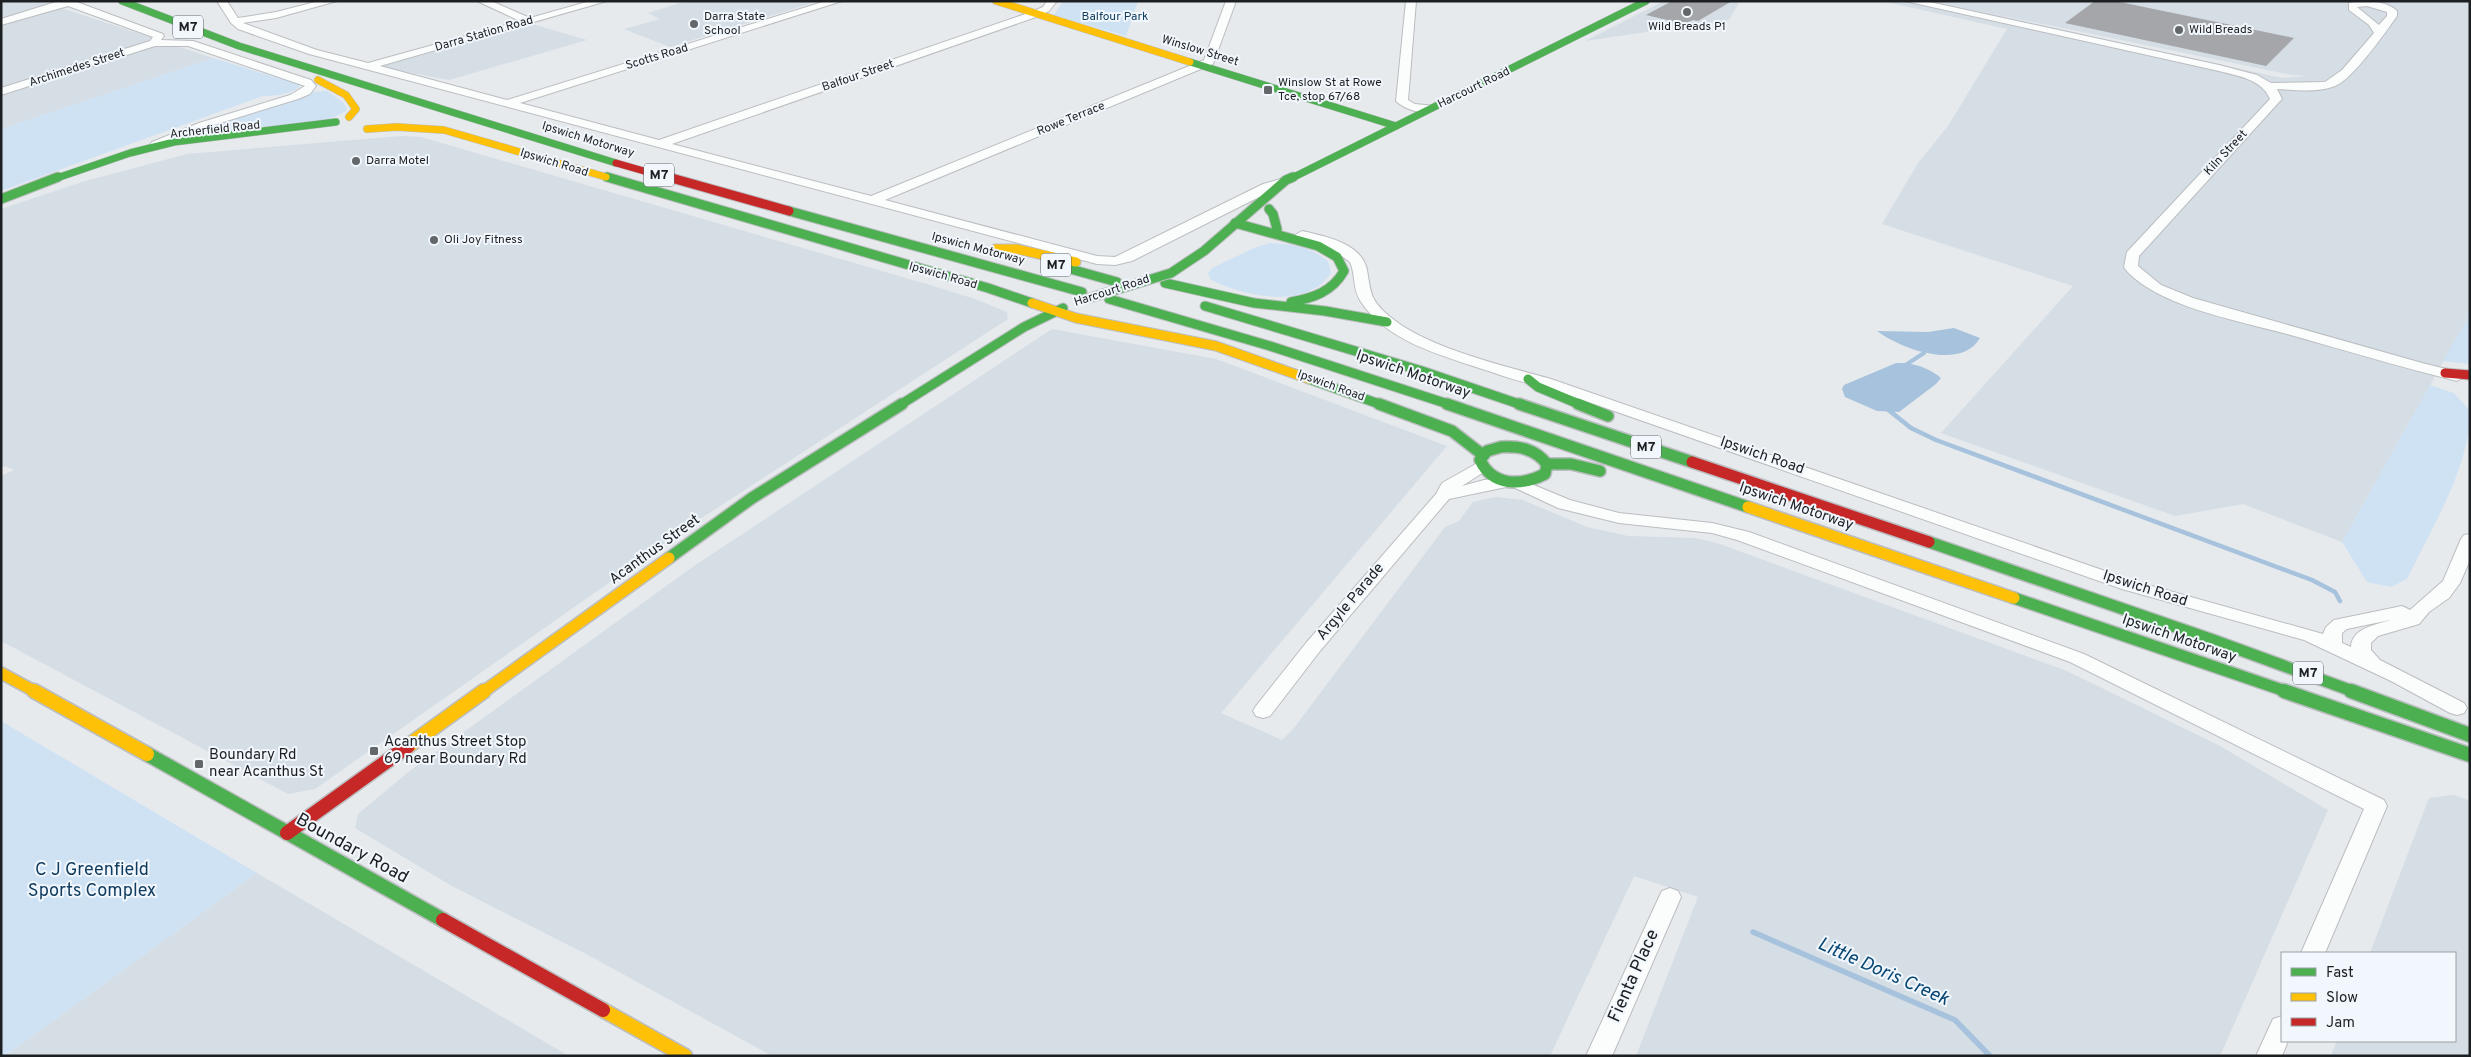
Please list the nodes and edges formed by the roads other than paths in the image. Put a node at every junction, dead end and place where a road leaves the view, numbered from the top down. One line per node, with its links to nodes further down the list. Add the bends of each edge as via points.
1 (122, 1): 22 (main road, Ipswich Motorway / M7)
2 (222, 1): 17 (street)
3 (332, 1): 17 (street)
4 (482, 1): 14 (street)
5 (602, 1): 19 (street, Darra Station Road)
6 (837, 1): 28 (street, Scotts Road)
7 (996, 1): 15 (main road, Winslow Street)
8 (1052, 1): 15 (street, Balfour Street, via 1046,10)
9 (1231, 1): 23 (street, Rowe Terrace, via 1209,62)
10 (1411, 1): 27 (street, via 1402,101 1412,107)
11 (1646, 1): 27 (main road, Harcourt Road)
12 (1910, 1): 25 (street, via 2219,68 2244,74)
13 (66, 2): 18 (street); 21 (street, via 159,36)
14 (500, 5): 19 (street)
15 (1035, 14): 23 (main road, Winslow Street); 39 (street, Balfour Street)
16 (194, 16): 28 (main road, M7, via 257,44)
17 (235, 21): 24 (street, via 247,30 290,46)
18 (1, 22)
19 (529, 22): 24 (street, Darra Station Road)
20 (2378, 32): 25 (street, via 2334,82 2312,86)
21 (154, 43): 26 (street, Archimedes Street); 31 (street, via 190,44 307,82 310,86 306,92 294,97)
22 (239, 46): 30 (main road, via 341,92 357,106); 54 (main road, Ipswich Motorway / M7, via 636,169)
23 (1200, 65): 33 (main road, Winslow Street); 45 (street, Rowe Terrace)
24 (366, 67): 28 (street)
25 (2269, 86): 61 (street, Kiln Street, via 2276,99 2132,255 2131,267 2139,278 2188,301)
26 (1, 92)
27 (1431, 108): 33 (main road, Harcourt Road)
28 (505, 110): 39 (street)
29 (365, 114): 30 (main road, Archerfield Road)
30 (349, 117): 32 (main road, Archerfield Road)
31 (226, 119): 37 (street, via 209,130); 40 (street)
32 (336, 122): 36 (main road, via 332,127); 37 (main road, Archerfield Road, via 297,129)
33 (1396, 126): 42 (main road, Harcourt Road)
34 (367, 129): 35 (main road, Ipswich Road); 35 (main road, Ipswich Road, via 382,121 378,116 420,121); 36 (main road, Archerfield Road)
35 (444, 130): 58 (main road, Ipswich Road, via 988,288)
36 (348, 132): 38 (main road, Archerfield Road)
37 (208, 136): 38 (street); 40 (main road, Archerfield Road)
38 (227, 141): 41 (main road, Archerfield Road, via 162,150)
39 (659, 144): 45 (street)
40 (153, 146): 41 (main road, Archerfield Road)
41 (92, 166): 44 (main road, Archerfield Road)
42 (1302, 174): 43 (main road, Harcourt Road); 46 (main road, Harcourt Road)
43 (1281, 183): 45 (street, Harcourt Road, via 1115,261 1083,257); 47 (main road, Harcourt Road)
44 (1, 199)
45 (873, 200)
46 (1269, 210): 48 (main road, Harcourt Road); 49 (main road)
47 (1235, 223): 48 (street, Ipswich Road); 53 (main road, Harcourt Road)
48 (1251, 232): 49 (street, Ipswich Road)
49 (1281, 233): 57 (main road, via 1328,251 1337,257 1344,271 1335,285 1316,296); 59 (street, Ipswich Road, via 1331,244 1354,258 1360,269 1364,295)
50 (1214, 258): 53 (main road, Harcourt Road)
51 (1136, 276): 52 (main road, Ipswich Motorway / M7, via 1016,249 991,248)
52 (1117, 282)
53 (1161, 288): 54 (main road, Harcourt Road, bridge); 57 (main road)
54 (1082, 296): 58 (main road, Harcourt Road)
55 (1109, 299): 75 (main road, Ipswich Motorway / M7, via 1242,336 1389,383)
56 (1197, 304): 76 (main road, Ipswich Motorway / M7, via 1345,346)
57 (1267, 305): 59 (main road)
58 (1054, 312): 63 (main road, Ipswich Road, via 1216,346); 84 (main road, Acanthus Street, via 1024,327 752,498)
59 (1387, 322): 60 (street, Ipswich Road, via 1408,334)
60 (1528, 379): 62 (main road, via 1538,387); 77 (street, Ipswich Road, via 1543,381 1706,436 2128,585)
61 (2462, 380)
62 (1616, 420)
63 (1439, 425): 64 (main road, Ipswich Road); 66 (main road, Ipswich Road, via 1457,435)
64 (1509, 446): 66 (main road, via 1493,448); 67 (main road, Ipswich Road, via 1529,449 1544,459)
65 (1691, 449): 76 (main road, via 2108,596)
66 (1482, 460): 69 (main road, Ipswich Road, via 1490,476); 70 (street, Argyle Parade, via 1448,487)
67 (1546, 469): 68 (main road, via 1580,465); 69 (main road, via 1534,481); 71 (street, via 1560,493)
68 (1613, 476)
69 (1511, 482): 70 (street, via 1484,485); 71 (street, via 1564,504)
70 (1443, 496): 81 (street, Argyle Parade, via 1313,647)
71 (1589, 510): 86 (street, via 1645,522 1712,528 1743,536 2077,658 2376,806)
72 (2470, 540): 74 (street, via 2451,583)
73 (1926, 580): 75 (main road, via 2031,612)
74 (2422, 608): 77 (street, via 2340,624 2333,631); 78 (street, via 2412,620 2371,632 2361,641 2361,651)
75 (2057, 613): 83 (main road, Ipswich Motorway / M7)
76 (2144, 615): 82 (main road, Ipswich Motorway / M7)
77 (2332, 644): 78 (street, Ipswich Road); 80 (street, Ipswich Road, via 2353,665 2421,696)
78 (2372, 663): 80 (street, Ipswich Road)
79 (1, 672): 84 (main road, Boundary Road)
80 (2463, 710)
81 (1263, 711)
82 (2470, 734)
83 (2470, 755)
84 (287, 833): 88 (main road, Boundary Road)
85 (1670, 897): 89 (street, Fienta Place)
86 (2313, 952)
87 (2281, 1028): 90 (street)
88 (685, 1056)
89 (1599, 1056)
90 (2269, 1056)

